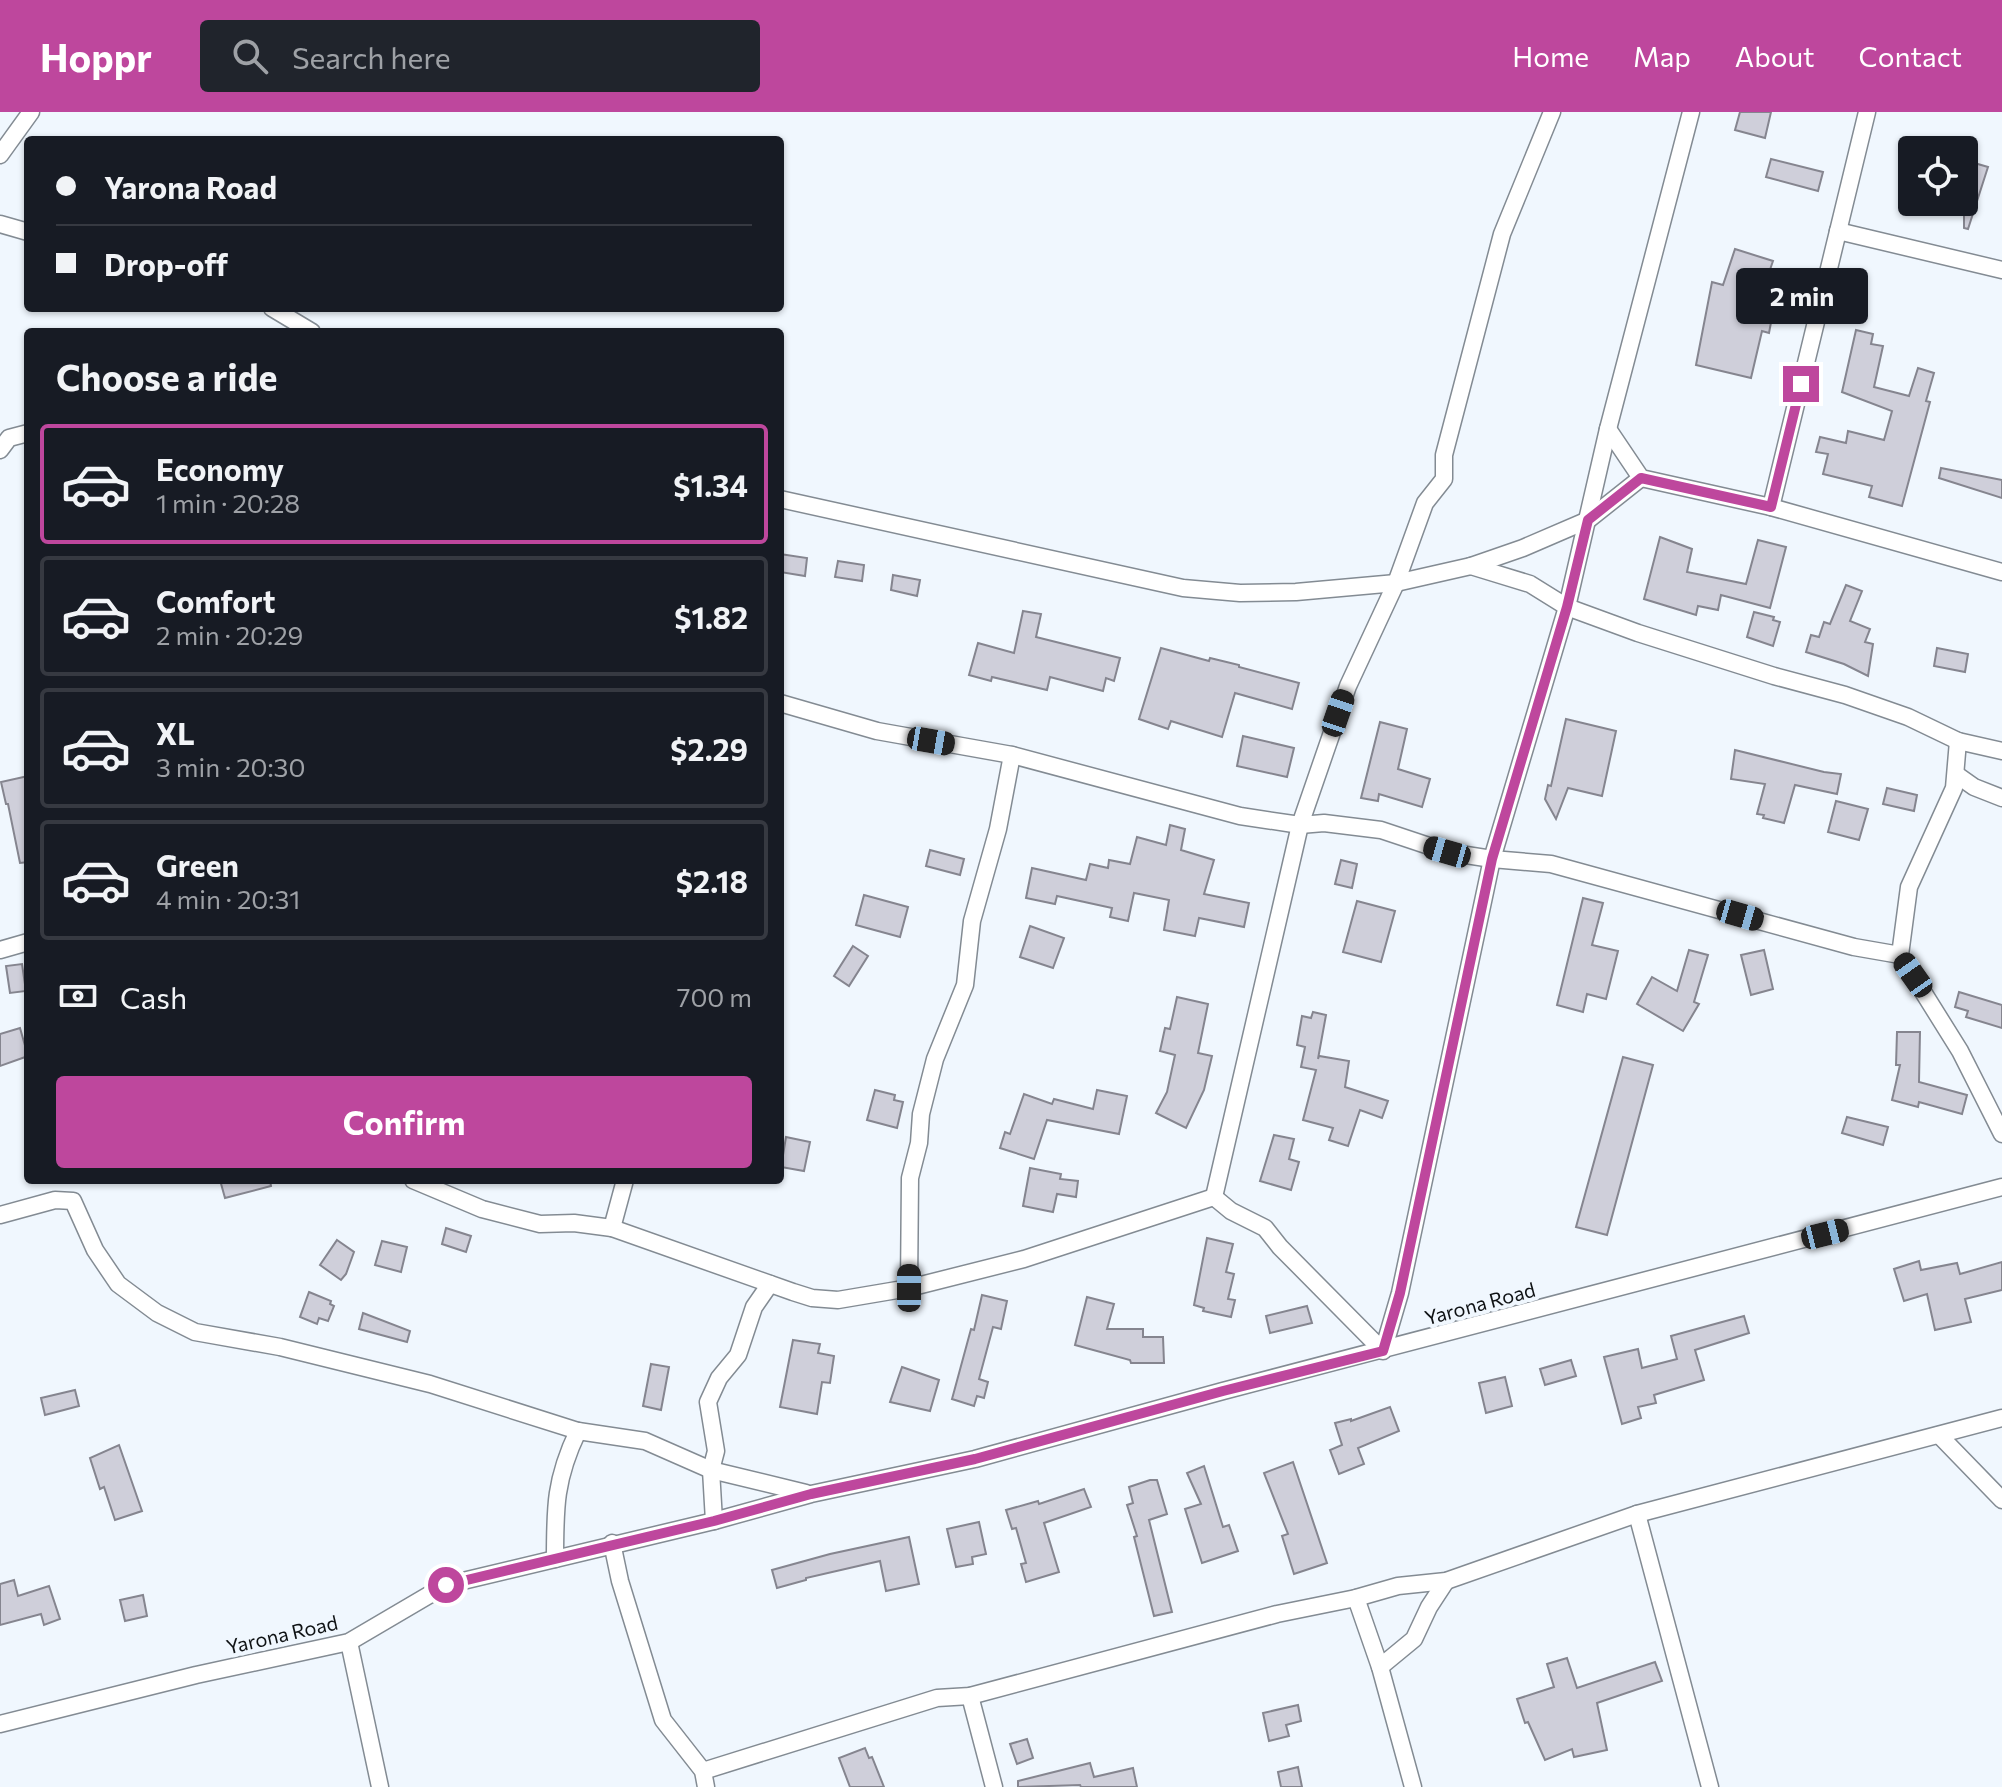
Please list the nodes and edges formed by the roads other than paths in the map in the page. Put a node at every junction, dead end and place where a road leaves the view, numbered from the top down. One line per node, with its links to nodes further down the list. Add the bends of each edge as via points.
1 (31, 112): 5 (street)
2 (1552, 112): 21 (street, via 1502,234 1444,455 1444,479 1425,503)
3 (1691, 112): 12 (street)
4 (1867, 112): 8 (street)
5 (0, 155)
6 (0, 224): 7 (street)
7 (24, 231)
8 (1838, 231): 9 (street); 17 (street)
9 (2002, 270)
10 (279, 312): 11 (street)
11 (305, 328)
12 (1608, 429): 15 (street); 18 (street)
13 (24, 434): 14 (street, via 9,438)
14 (0, 450)
15 (1641, 478): 17 (street); 18 (street)
16 (784, 500): 21 (street, via 1183,588 1240,593)
17 (1771, 507): 20 (street)
18 (1588, 520): 19 (street); 22 (street)
19 (1471, 566): 21 (street); 22 (street, via 1530,584)
20 (2002, 572)
21 (1396, 583): 29 (street, via 1348,686)
22 (1567, 607): 24 (street, via 1845,695); 30 (street)
23 (784, 704): 26 (street, via 877,731)
24 (1958, 741): 25 (street); 27 (street)
25 (2002, 751)
26 (1012, 755): 29 (street, via 1240,816); 42 (street, via 972,921 965,985 935,1059 921,1114 910,1178)
27 (1957, 775): 28 (street); 33 (street, via 1909,887)
28 (2002, 798)
29 (1300, 825): 30 (street, via 1381,830 1447,852); 38 (street)
30 (1492, 859): 33 (street, via 1551,864); 43 (street, via 1400,1293)
31 (24, 943): 32 (street)
32 (0, 950)
33 (1900, 955): 34 (street, via 1960,1051)
34 (2002, 1134)
35 (423, 1184): 40 (street, via 482,1209 540,1224)
36 (624, 1184): 40 (street)
37 (2002, 1187): 43 (street, Yarona Road)
38 (1214, 1197): 42 (street, via 1024,1259); 43 (street, via 1265,1228)
39 (0, 1215): 46 (street, via 55,1200 73,1201 95,1250 118,1284 195,1332 430,1384)
40 (612, 1228): 41 (street)
41 (770, 1284): 42 (street, via 812,1298 838,1300); 48 (street, via 754,1307 738,1355 708,1402 716,1451)
42 (909, 1288)
43 (1383, 1351): 49 (street, Yarona Road, via 975,1459)
44 (2002, 1418): 45 (street); 47 (street)
45 (2002, 1425)
46 (578, 1431): 48 (street, via 645,1441); 54 (street, via 564,1462 556,1505)
47 (1939, 1435): 50 (street); 51 (street)
48 (711, 1470): 49 (street); 52 (street)
49 (811, 1494): 52 (street, Yarona Road)
50 (2002, 1500)
51 (1637, 1514): 55 (street); 65 (street)
52 (714, 1521): 53 (street, Yarona Road)
53 (612, 1543): 54 (street, Yarona Road); 61 (street, via 663,1720)
54 (555, 1559): 57 (street, Yarona Road, via 446,1585)
55 (1446, 1581): 56 (street); 58 (street, via 1414,1639)
56 (1356, 1598): 58 (street); 59 (street)
57 (349, 1642): 60 (street, Yarona Road); 62 (street)
58 (1380, 1667): 64 (street)
59 (970, 1696): 61 (street, via 937,1698); 63 (street)
60 (0, 1724)
61 (704, 1779)
62 (380, 1787)
63 (994, 1787)
64 (1413, 1787)
65 (1710, 1787)

